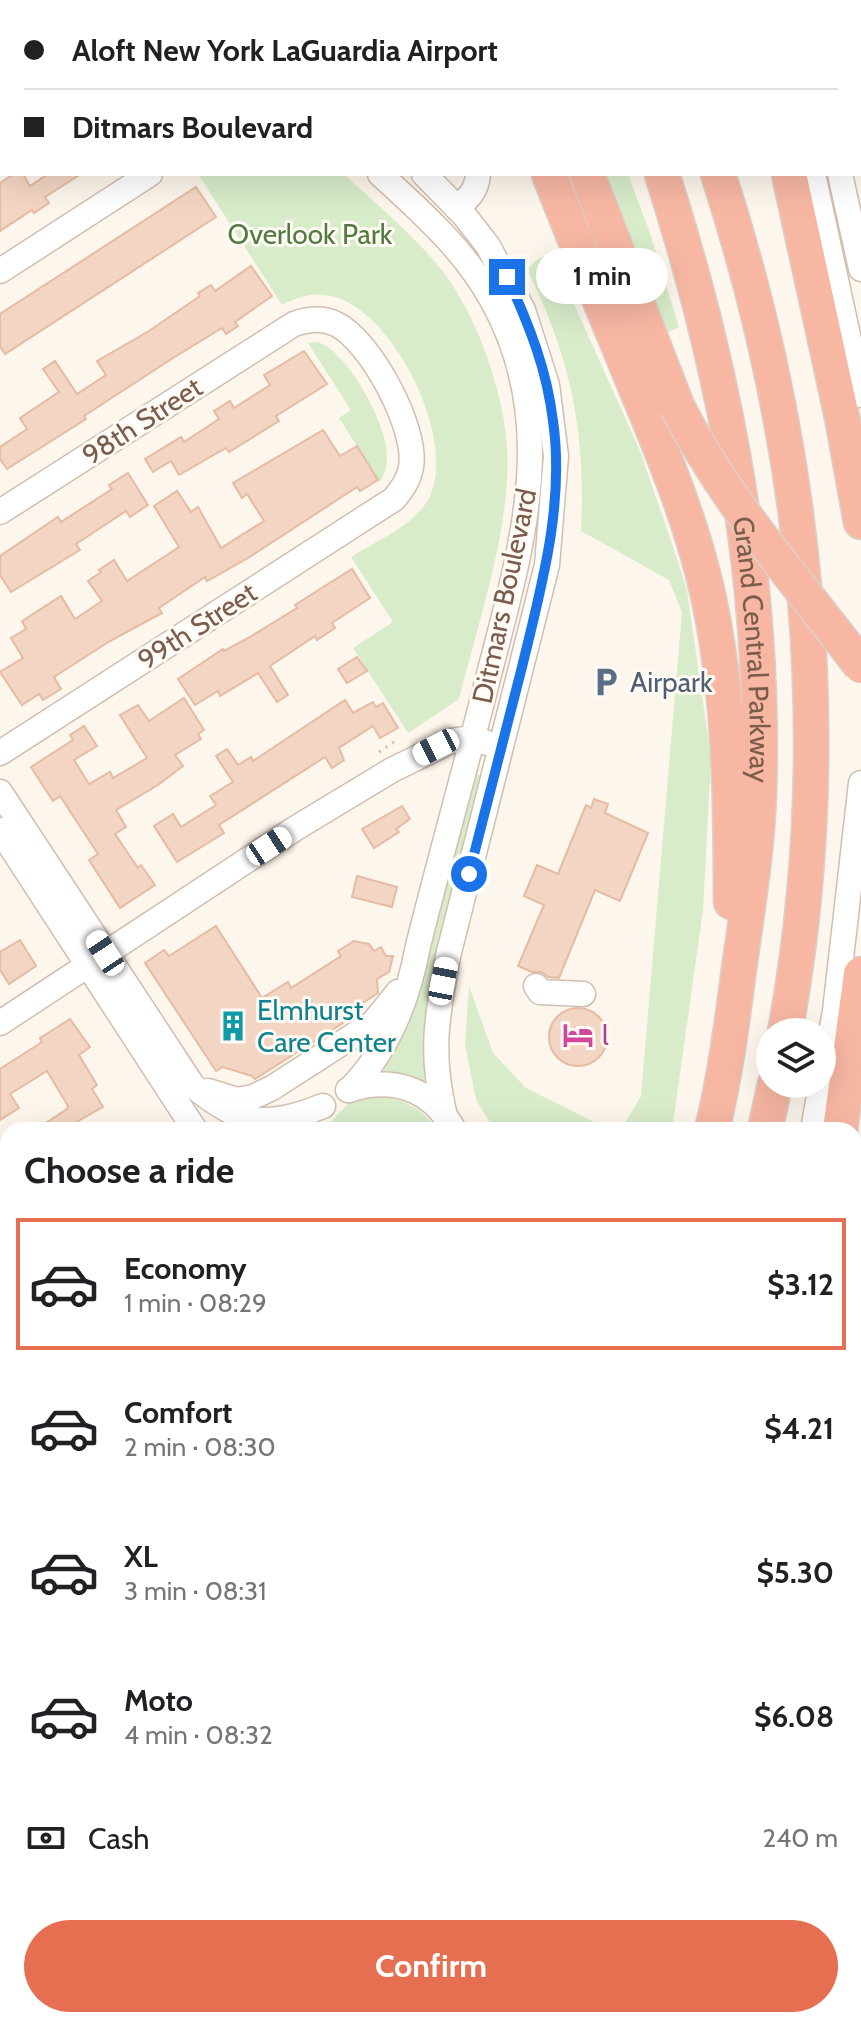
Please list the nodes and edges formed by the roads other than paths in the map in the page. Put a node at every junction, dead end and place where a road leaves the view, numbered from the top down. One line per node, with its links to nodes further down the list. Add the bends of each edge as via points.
1 (147, 176): 14 (street)
2 (382, 176): 20 (street, Ditmars Boulevard, via 469,264 493,301 527,394 529,499)
3 (426, 176): 12 (street, Ditmars Boulevard)
4 (478, 176): 12 (street, via 471,196)
5 (549, 176): 34 (highway, via 672,479 710,604 724,708 730,830)
6 (588, 176): 19 (highway, bridge, via 677,406 701,452)
7 (663, 176): 34 (highway, Grand Central Parkway, via 719,382 740,498 754,622 759,793)
8 (719, 176): 31 (highway, Grand Central Parkway, via 768,347 806,584 810,819)
9 (789, 176): 18 (highway)
10 (813, 176): 15 (street)
11 (840, 176): 13 (street)
12 (457, 208): 21 (street, Ditmars Boulevard, via 488,246 523,310 547,385 556,445 547,565)
13 (861, 269)
14 (0, 271)
15 (861, 395)
16 (394, 499): 17 (street, 98th Street, via 407,482 412,455 392,392 349,332 324,319 307,319); 22 (street, 99th Street)
17 (0, 512)
18 (861, 522)
19 (861, 666)
20 (473, 738): 21 (street); 26 (street, Ditmars Boulevard); 27 (street, via 451,741 392,770)
21 (502, 747): 40 (street, Ditmars Boulevard, via 439,1005 434,1048)
22 (0, 753)
23 (861, 783): 28 (street)
24 (0, 792): 27 (street)
25 (0, 830): 27 (street)
26 (418, 946): 35 (street, via 395,997 373,1023 312,1063 253,1097 237,1100); 36 (street, Ditmars Boulevard, via 412,978 385,1043)
27 (96, 959): 32 (street); 35 (street); 41 (street)
28 (850, 976): 33 (street); 46 (highway)
29 (536, 986): 30 (street, via 548,994)
30 (583, 994)
31 (787, 1018)
32 (0, 1023)
33 (836, 1029)
34 (727, 1058): 43 (highway, Grand Central Parkway)
35 (193, 1086): 39 (street, via 247,1120 286,1118)
36 (349, 1090): 39 (street); 40 (street, via 391,1084 427,1097)
37 (772, 1098): 44 (highway)
38 (819, 1098): 45 (street)
39 (323, 1106): 42 (street)
40 (449, 1121)
41 (190, 1122)
42 (312, 1122)
43 (714, 1122)
44 (767, 1122)
45 (814, 1122)
46 (841, 1122)

